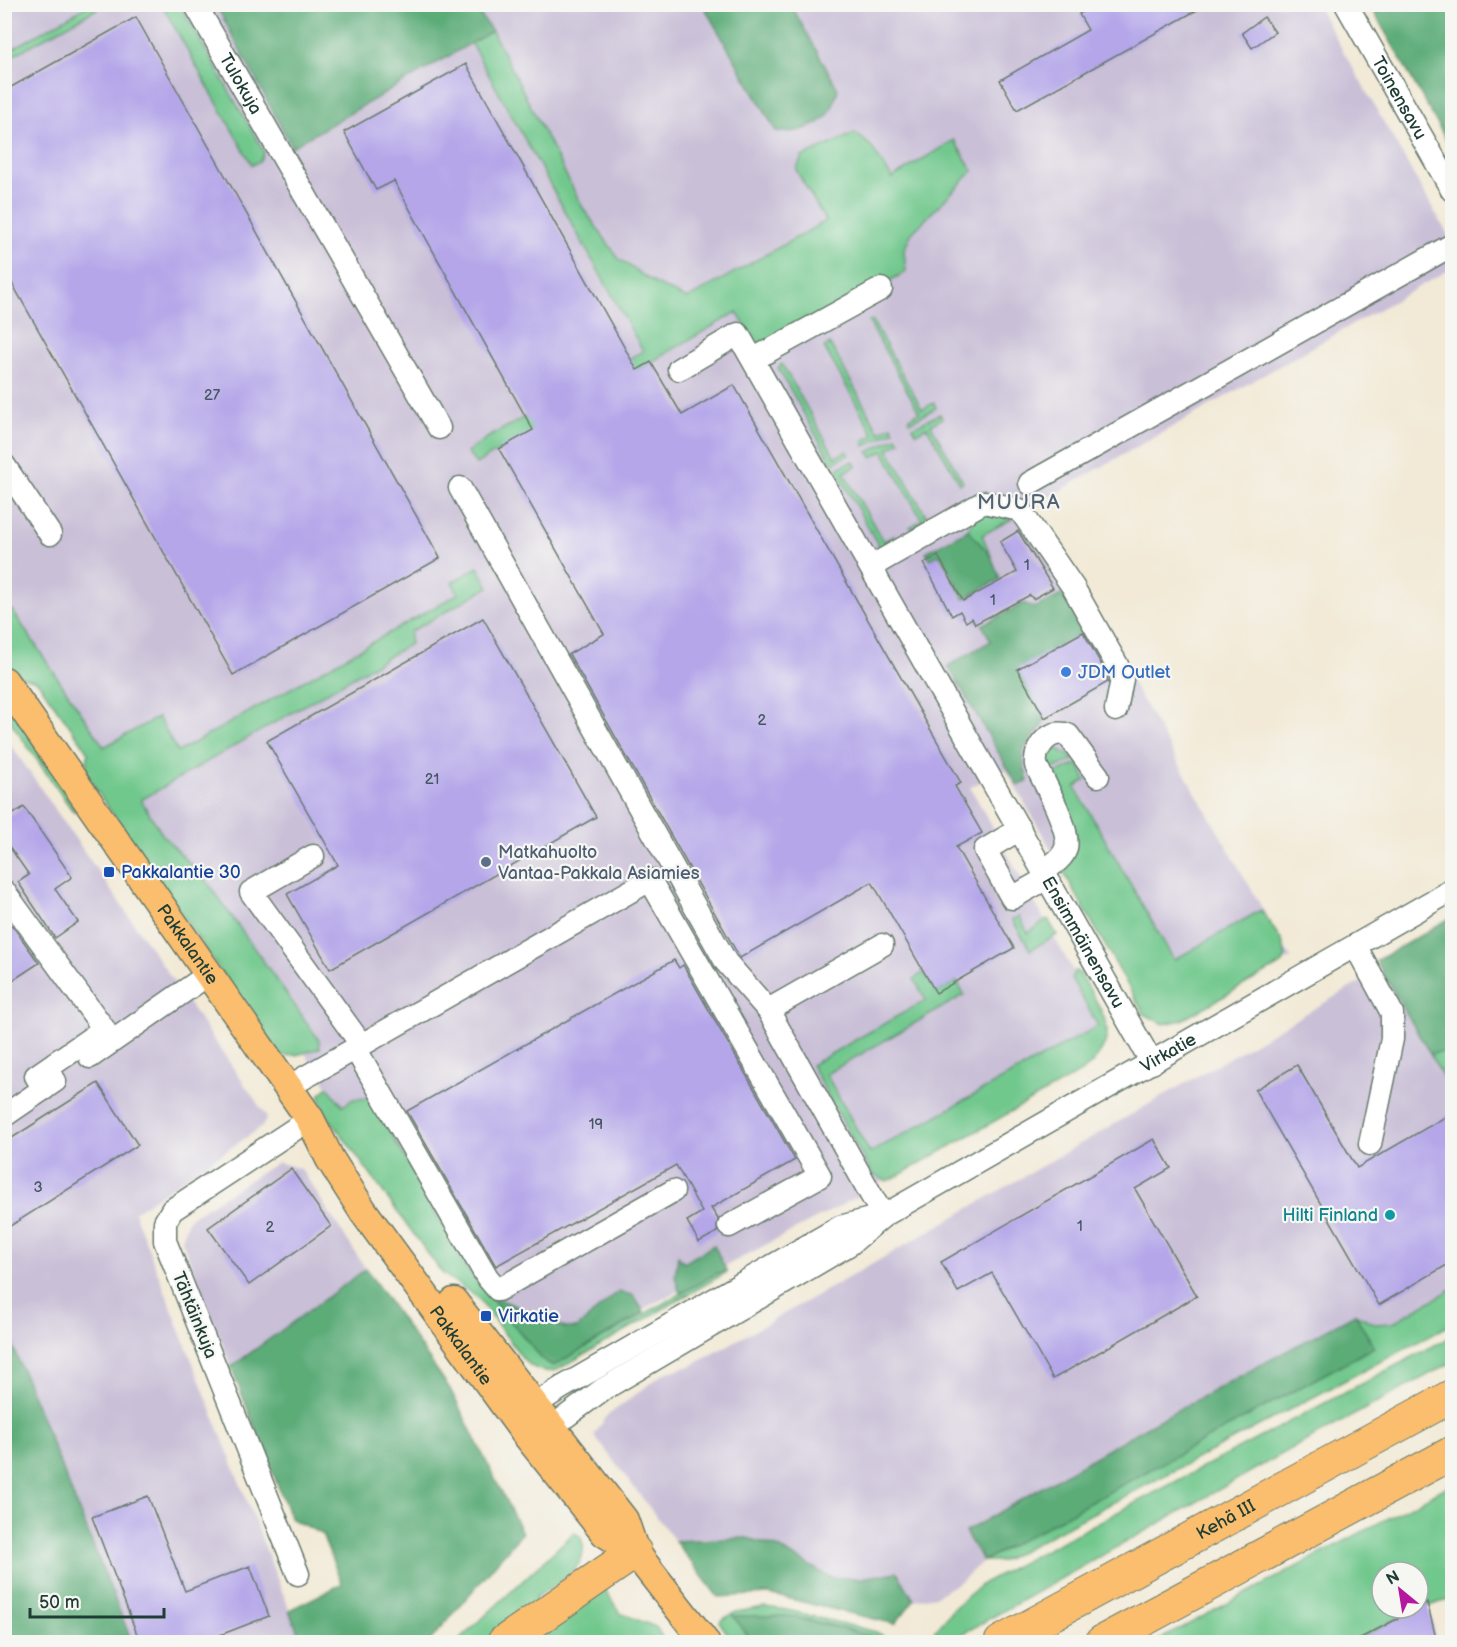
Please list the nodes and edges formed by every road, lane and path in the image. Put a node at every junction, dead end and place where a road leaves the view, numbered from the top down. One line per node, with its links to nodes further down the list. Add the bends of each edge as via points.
1 (195, 4): 8 (street, Tulokuja)
2 (1346, 4): 3 (street, Toinensavu)
3 (1452, 190)
4 (1452, 244): 10 (street)
5 (881, 289): 6 (street)
6 (754, 359): 7 (street, Ensimmäinensavu, via 738,334); 13 (street, Ensimmäinensavu)
7 (679, 369)
8 (439, 428)
9 (4, 465): 12 (street)
10 (1030, 483)
11 (460, 488): 25 (street, via 726,962)
12 (50, 534)
13 (872, 566): 15 (street, via 984,502 1020,510 1073,587 1117,665 1122,679); 17 (street, Ensimmäinensavu)
14 (4, 681): 24 (main road, Pakkalantie)
15 (1116, 710)
16 (1098, 776): 19 (street, via 1068,735 1051,736 1042,742 1035,755 1036,765 1066,834 1066,848 1060,860)
17 (1018, 825): 19 (street, Ensimmäinensavu); 19 (street, via 985,850 1012,898)
18 (313, 856): 26 (street, via 251,892)
19 (1045, 874): 27 (street, Ensimmäinensavu)
20 (1452, 890): 23 (street, Virkatie)
21 (4, 891): 29 (street, via 104,1029 36,1076)
22 (882, 945): 25 (street)
23 (1356, 947): 27 (street, Virkatie); 32 (street, via 1392,1013 1392,1039)
24 (209, 974): 28 (main road, Pakkalantie); 29 (street)
25 (768, 1010): 34 (street)
26 (358, 1046): 28 (street); 33 (street, via 486,1276 498,1290); 35 (street, via 650,880 820,1176)
27 (1152, 1064): 34 (street, Virkatie)
28 (288, 1087): 31 (main road, Pakkalantie)
29 (44, 1089): 30 (street)
30 (4, 1116)
31 (310, 1119): 37 (main road, Pakkalantie, via 342,1149 473,1327); 38 (main road, Pakkalantie, via 363,1211); 41 (street, Tähtäinkuja, via 172,1210 165,1222 165,1241)
32 (1370, 1144)
33 (673, 1191)
34 (884, 1216): 37 (street, Virkatie, via 850,1244 602,1390)
35 (729, 1226)
36 (1452, 1396): 44 (highway, Kehä III)
37 (544, 1415): 38 (street, Virkatie); 40 (main road, Pakkalantie, via 624,1520)
38 (525, 1432): 40 (main road, Pakkalantie, via 605,1533)
39 (1452, 1453): 45 (highway)
40 (634, 1552): 42 (highway); 43 (main road, Pakkalantie)
41 (298, 1574)
42 (504, 1642)
43 (705, 1642)
44 (1001, 1642)
45 (1102, 1642)

